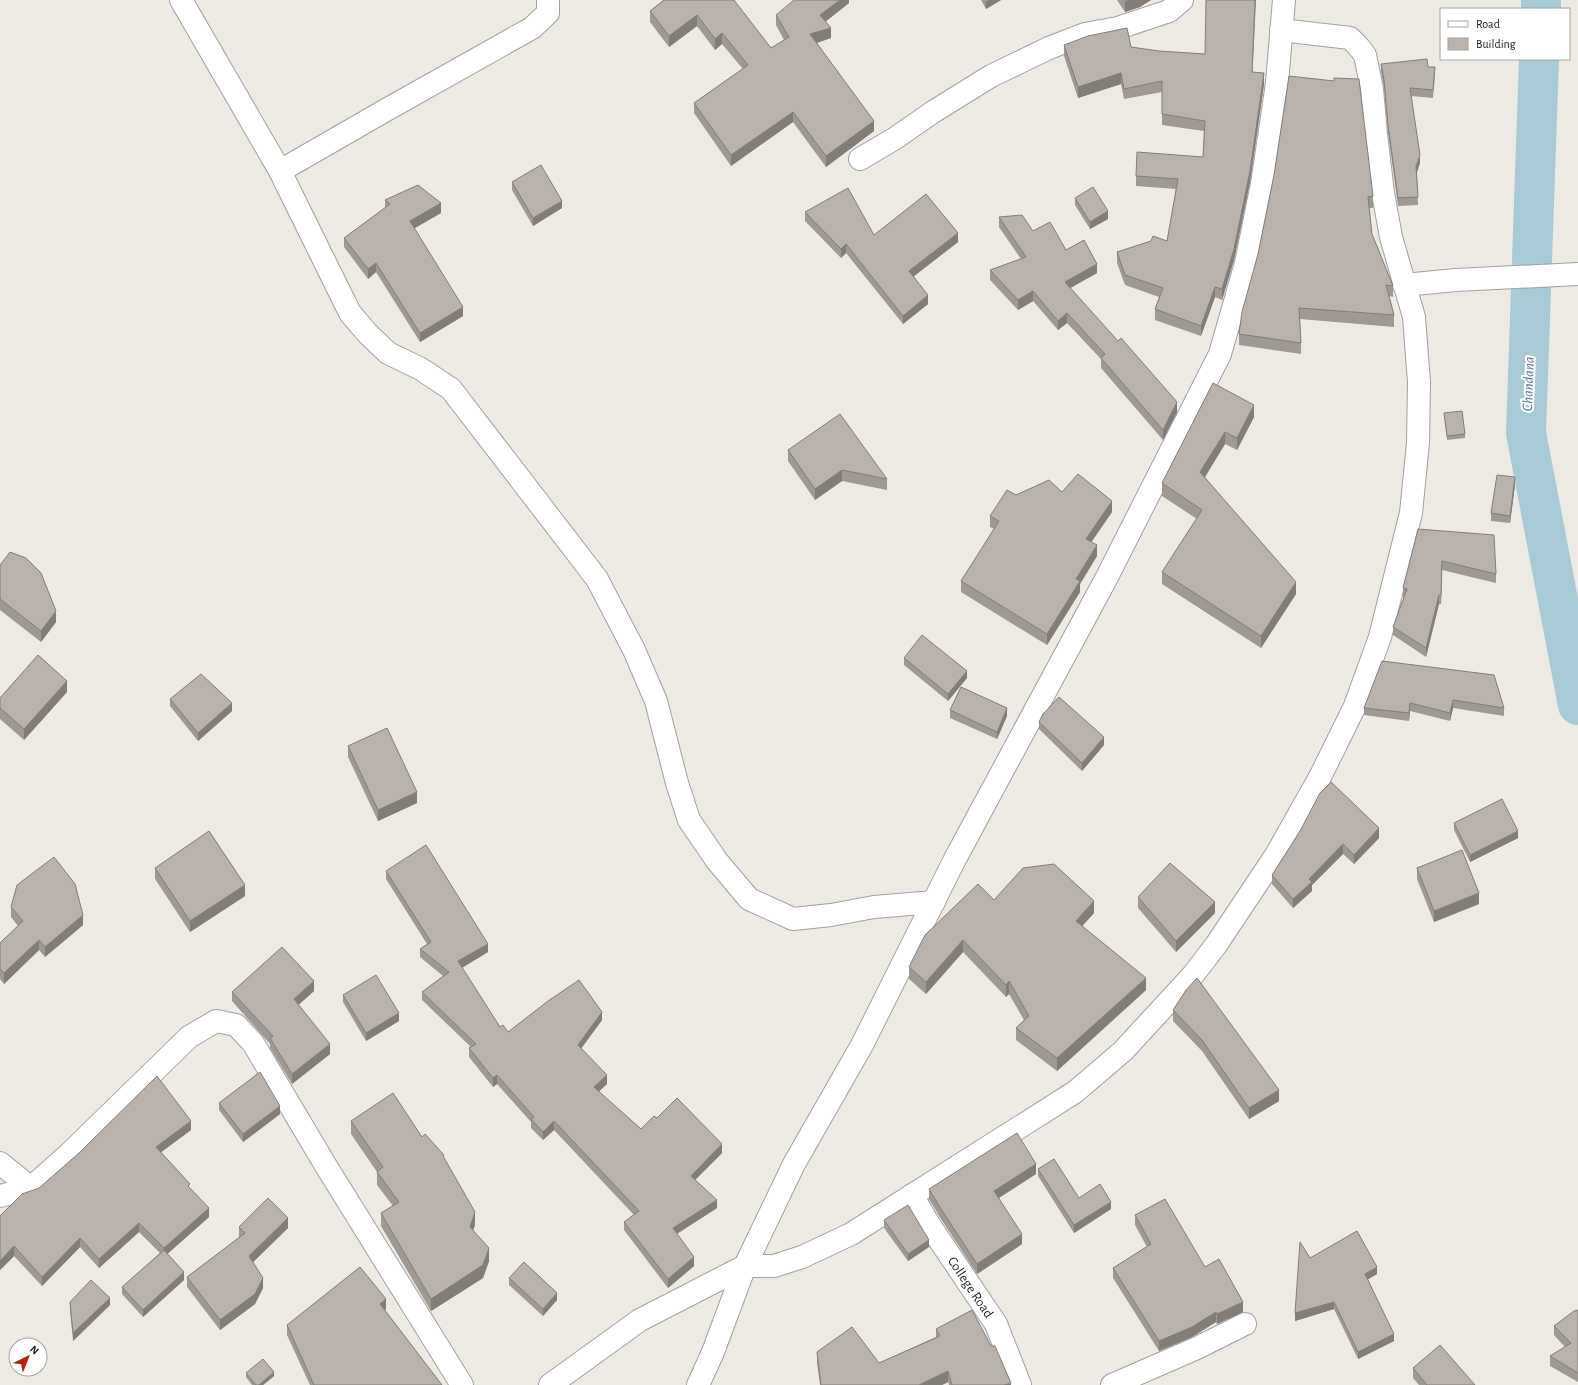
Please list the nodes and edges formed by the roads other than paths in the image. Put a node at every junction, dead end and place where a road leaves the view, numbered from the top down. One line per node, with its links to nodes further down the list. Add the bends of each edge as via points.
1 (181, 0): 7 (street)
2 (548, 0): 7 (street, via 548,13 532,28)
3 (1182, 0): 6 (street, via 1169,11 1118,28 1085,34 990,76)
4 (1284, 0): 5 (street)
5 (1281, 30): 9 (street, via 1350,38 1365,55 1372,89 1383,193); 10 (street, via 1277,83 1262,184 1246,263 1220,354 1107,577)
6 (860, 159)
7 (280, 171): 10 (street, via 350,313 388,353 421,369 451,389 597,579 634,650 656,701 689,820 717,862 749,899 793,919 874,907)
8 (1572, 274): 9 (street)
9 (1404, 285): 13 (street, via 1414,317 1419,382 1418,444 1412,513 1380,637 1355,706 1320,777 1272,861 1216,945 1193,975 1123,1051 1075,1092)
10 (934, 902): 15 (street, via 862,1046 794,1164)
11 (0, 1163): 12 (street)
12 (31, 1188): 14 (street); 17 (street, via 189,1037 216,1021 236,1025 253,1043)
13 (912, 1195): 15 (street, via 851,1234 802,1257 774,1266); 20 (street, College Road, via 996,1324)
14 (0, 1196)
15 (745, 1266): 18 (street, via 640,1320); 19 (street)
16 (1244, 1324): 21 (street, via 1198,1348)
17 (462, 1385)
18 (550, 1385)
19 (698, 1385)
20 (1020, 1385)
21 (1112, 1385)

